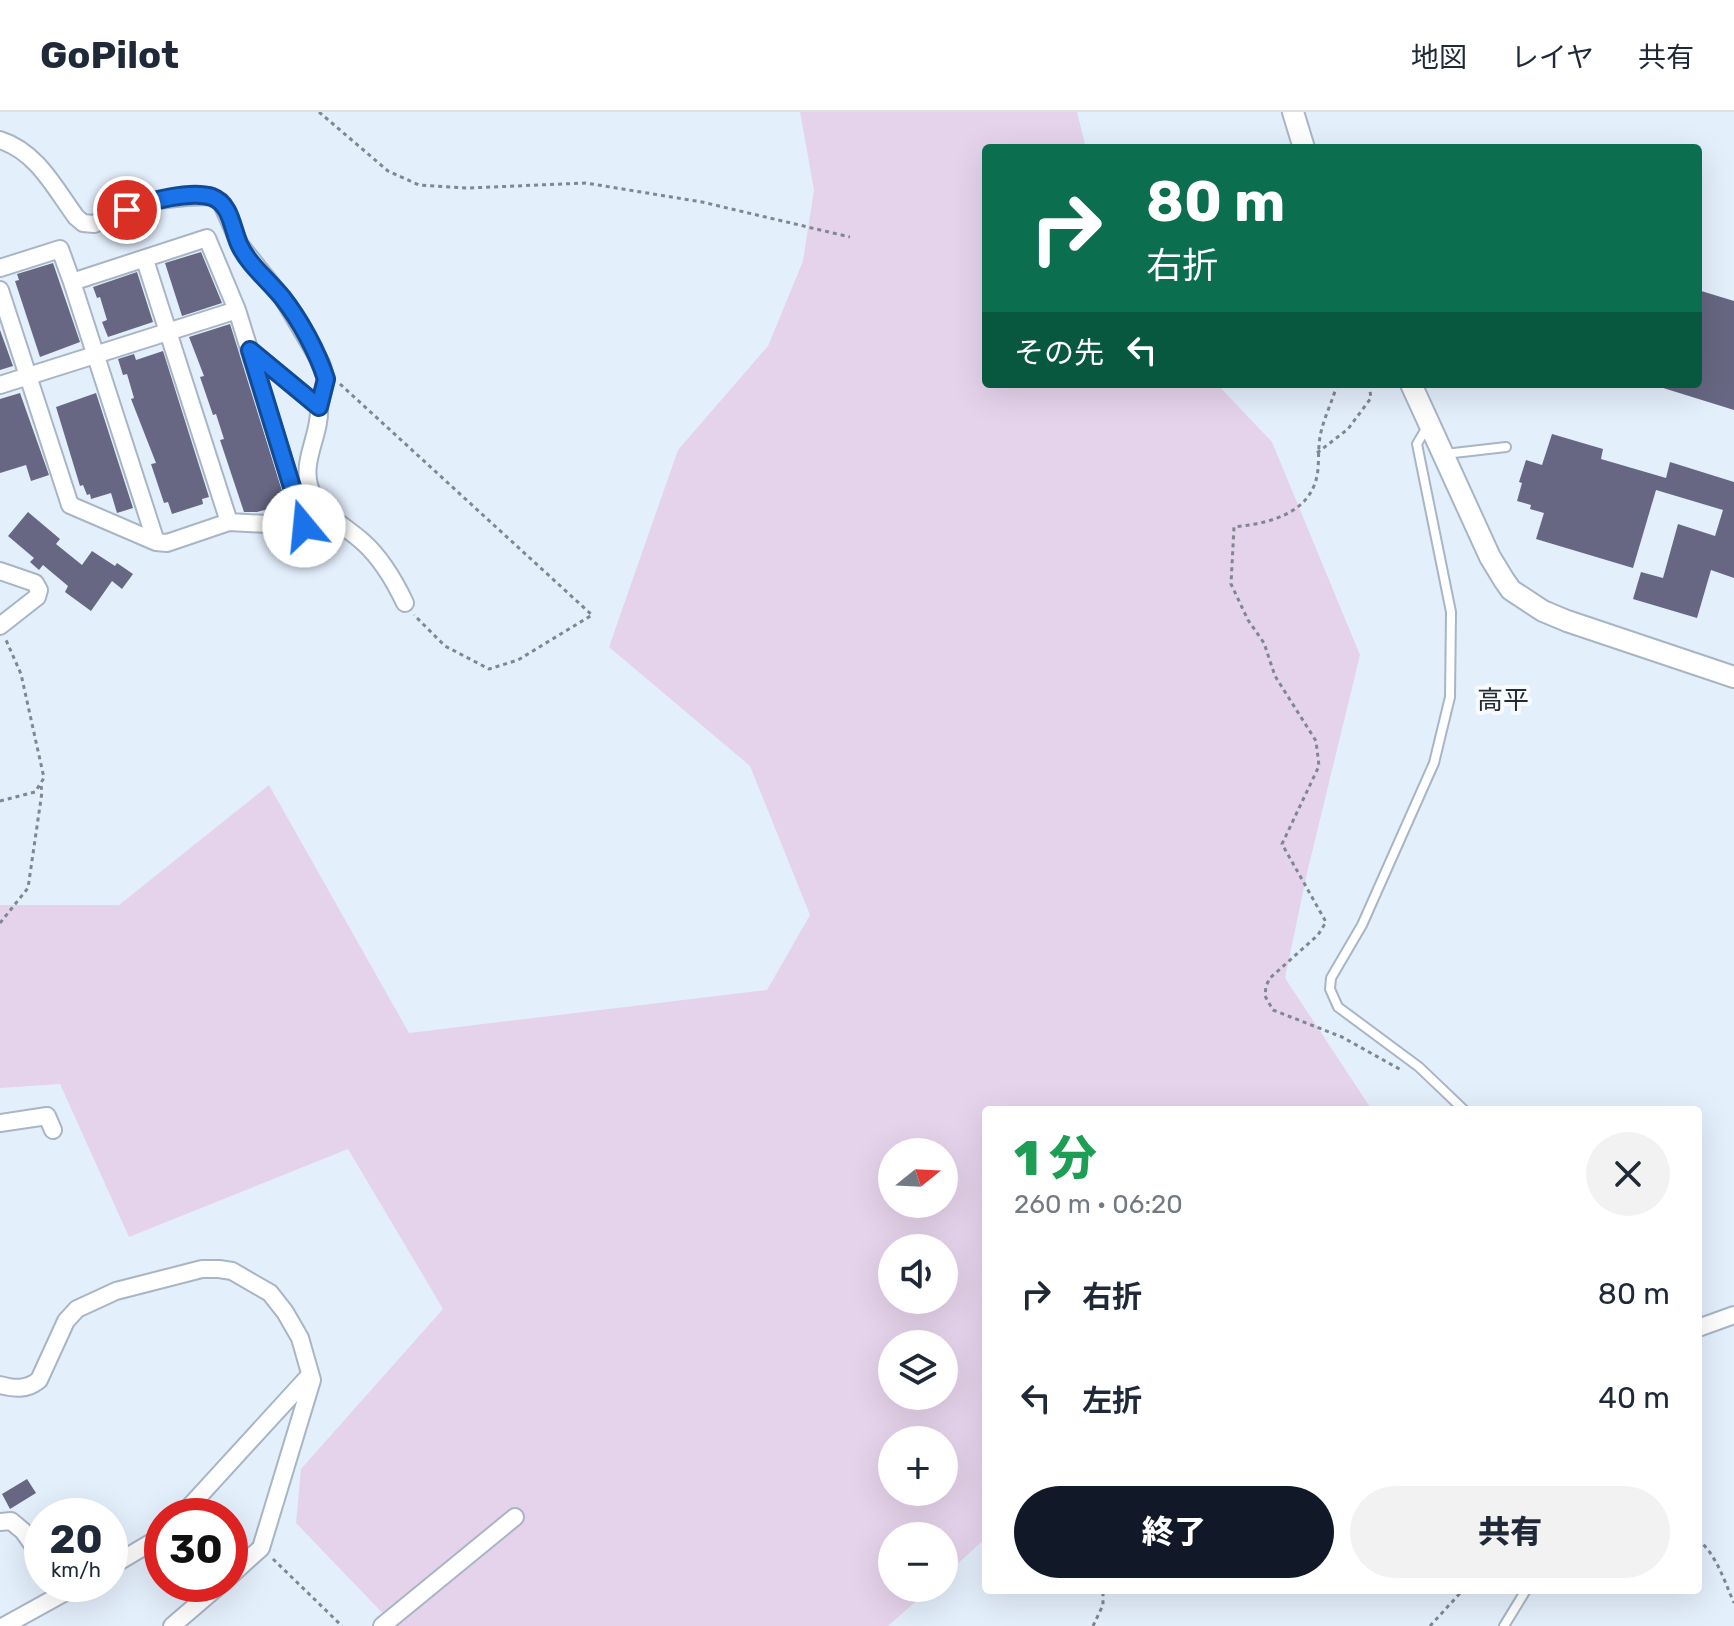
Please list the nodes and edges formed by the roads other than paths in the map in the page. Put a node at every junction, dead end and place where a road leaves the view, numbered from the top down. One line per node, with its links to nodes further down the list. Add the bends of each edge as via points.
1 (1293, 112): 3 (street)
2 (0, 140): 15 (street, via 36,161 83,223 105,222 149,201 210,196 221,202 240,245 284,300 324,371)
3 (1303, 144)
4 (145, 260): 6 (street); 8 (street, via 207,238); 9 (street)
5 (0, 268): 6 (street, via 60,249)
6 (72, 282): 11 (street)
7 (0, 290): 12 (street)
8 (237, 310): 9 (street); 10 (street)
9 (168, 333): 11 (street); 19 (street)
10 (250, 350): 15 (street); 19 (street, via 304,526)
11 (97, 356): 12 (street); 20 (street)
12 (27, 376): 13 (street); 20 (street, via 70,505)
13 (0, 385)
14 (1413, 388): 16 (street)
15 (319, 407): 22 (street, via 308,483 317,504 365,543)
16 (1430, 423): 18 (street); 25 (lane, via 1417,444 1451,612 1450,697 1434,763 1330,989 1338,1007 1426,1073)
17 (1506, 447): 18 (lane)
18 (1444, 454): 24 (street, via 1490,557 1511,590 1567,621)
19 (229, 522): 20 (street)
20 (156, 542)
21 (0, 571): 23 (street, via 35,583 39,590)
22 (405, 603)
23 (0, 628)
24 (1734, 677)
25 (1460, 1106)
26 (0, 1123): 27 (street, via 47,1116)
27 (53, 1130)
28 (1734, 1315): 29 (street)
29 (1702, 1327)
30 (310, 1375): 31 (street, via 300,1338 270,1293 232,1271 202,1269 116,1291 77,1309 66,1321 39,1380 23,1388); 32 (street); 36 (street, via 261,1548)
31 (0, 1385)
32 (197, 1498)
33 (515, 1517): 42 (street)
34 (0, 1522): 35 (street, via 11,1521)
35 (24, 1532)
36 (248, 1560)
37 (1524, 1594): 43 (lane)
38 (44, 1602): 40 (street)
39 (200, 1602): 41 (street)
40 (4, 1626)
41 (172, 1626)
42 (382, 1626)
43 (1504, 1626)

